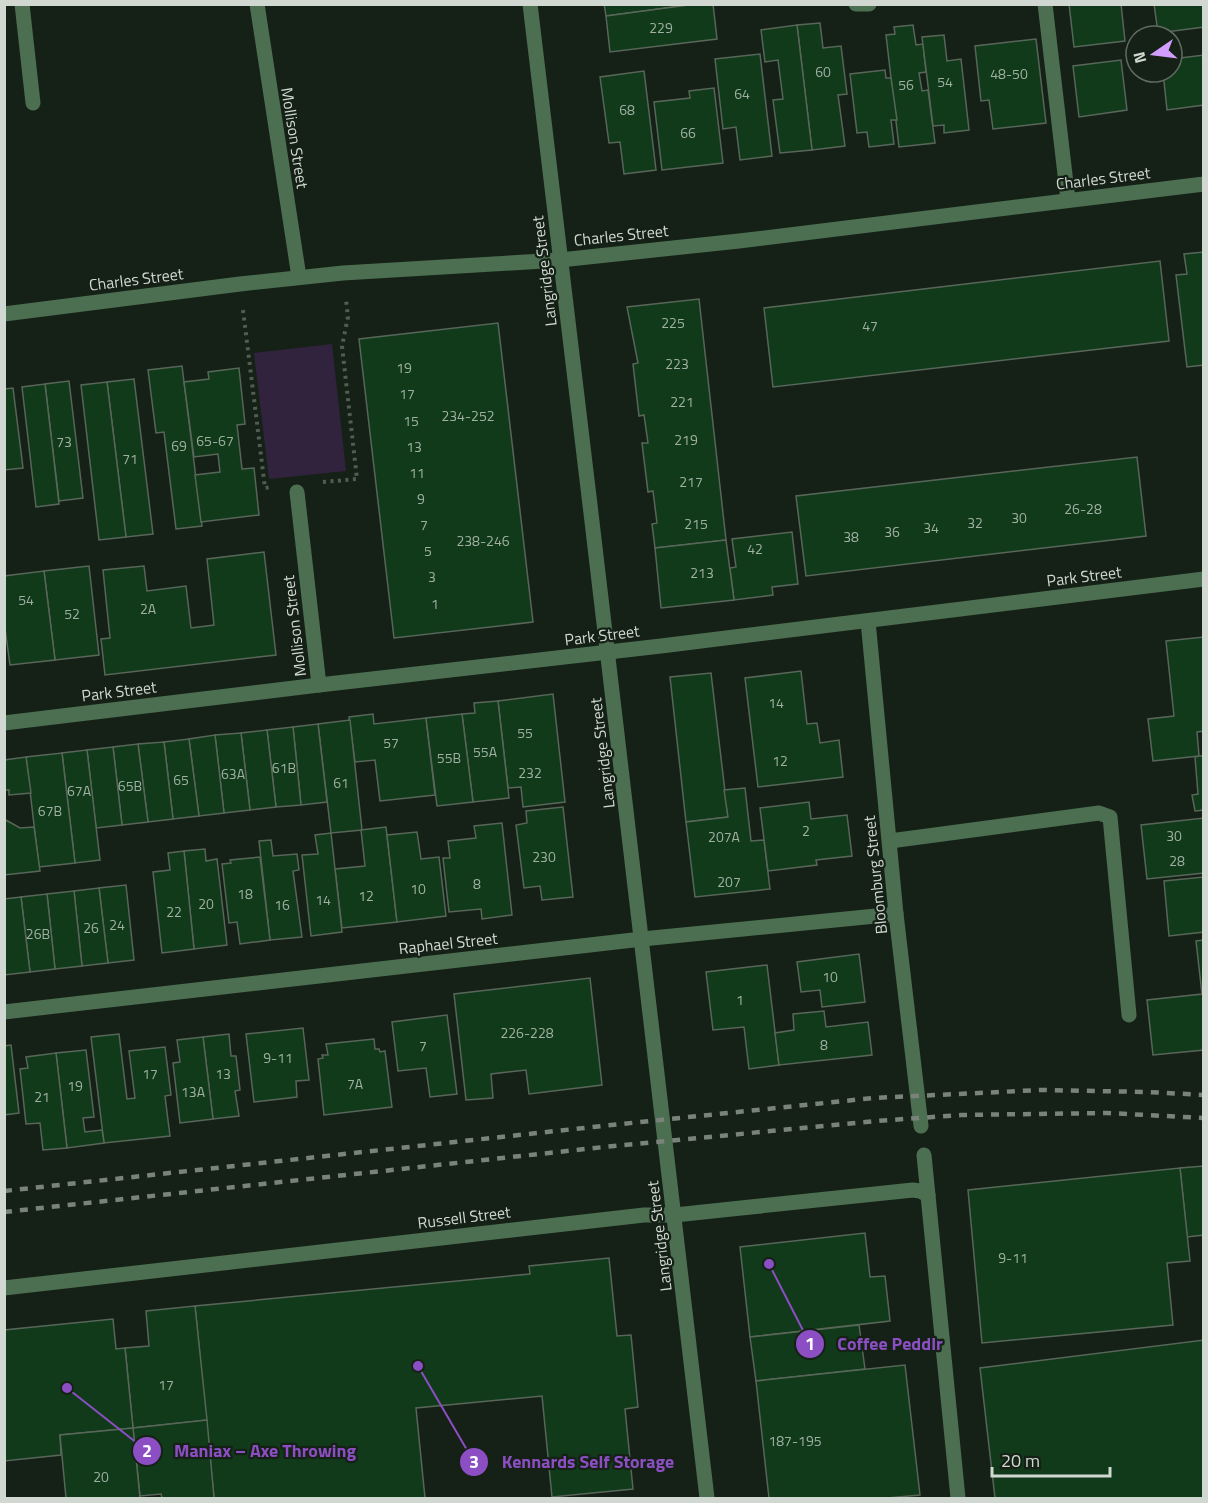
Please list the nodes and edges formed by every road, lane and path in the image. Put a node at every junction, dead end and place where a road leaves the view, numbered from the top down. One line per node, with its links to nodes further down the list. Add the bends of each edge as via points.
1 (22, 4): 7 (street)
2 (257, 4): 12 (street, Mollison Street)
3 (530, 4): 10 (street, Langridge Street)
4 (856, 4): 5 (street)
5 (868, 4)
6 (1045, 4): 9 (street)
7 (33, 103)
8 (1203, 184): 9 (street, Charles Street)
9 (1068, 200): 10 (street, Charles Street)
10 (560, 260): 11 (street, Charles Street); 20 (street, Langridge Street)
11 (343, 273): 12 (street, Charles Street); 15 (path, via 348,317 342,346 357,479)
12 (299, 277): 13 (street, Charles Street)
13 (240, 284): 14 (street, Charles Street); 16 (path, via 265,488)
14 (4, 314)
15 (313, 483)
16 (274, 487)
17 (297, 492): 21 (street, Mollison Street)
18 (1203, 579): 19 (street, Park Street)
19 (868, 621): 20 (street, Park Street); 23 (street, Bloomburg Street)
20 (608, 652): 21 (street, Park Street); 25 (street, Langridge Street)
21 (319, 685): 22 (street, Park Street)
22 (4, 723)
23 (890, 841): 24 (street, Bloomburg Street); 27 (street, via 1099,813 1110,817)
24 (896, 914): 25 (street, Raphael Street); 28 (street, Bloomburg Street)
25 (642, 939): 26 (street, Raphael Street); 31 (street, Langridge Street)
26 (4, 1012)
27 (1129, 1015)
28 (921, 1126)
29 (924, 1155): 30 (street)
30 (928, 1195): 31 (street, Russell Street, via 913,1190); 34 (street)
31 (675, 1215): 32 (street, Russell Street, via 644,1215); 33 (street, Langridge Street)
32 (4, 1288)
33 (707, 1498)
34 (958, 1498)

